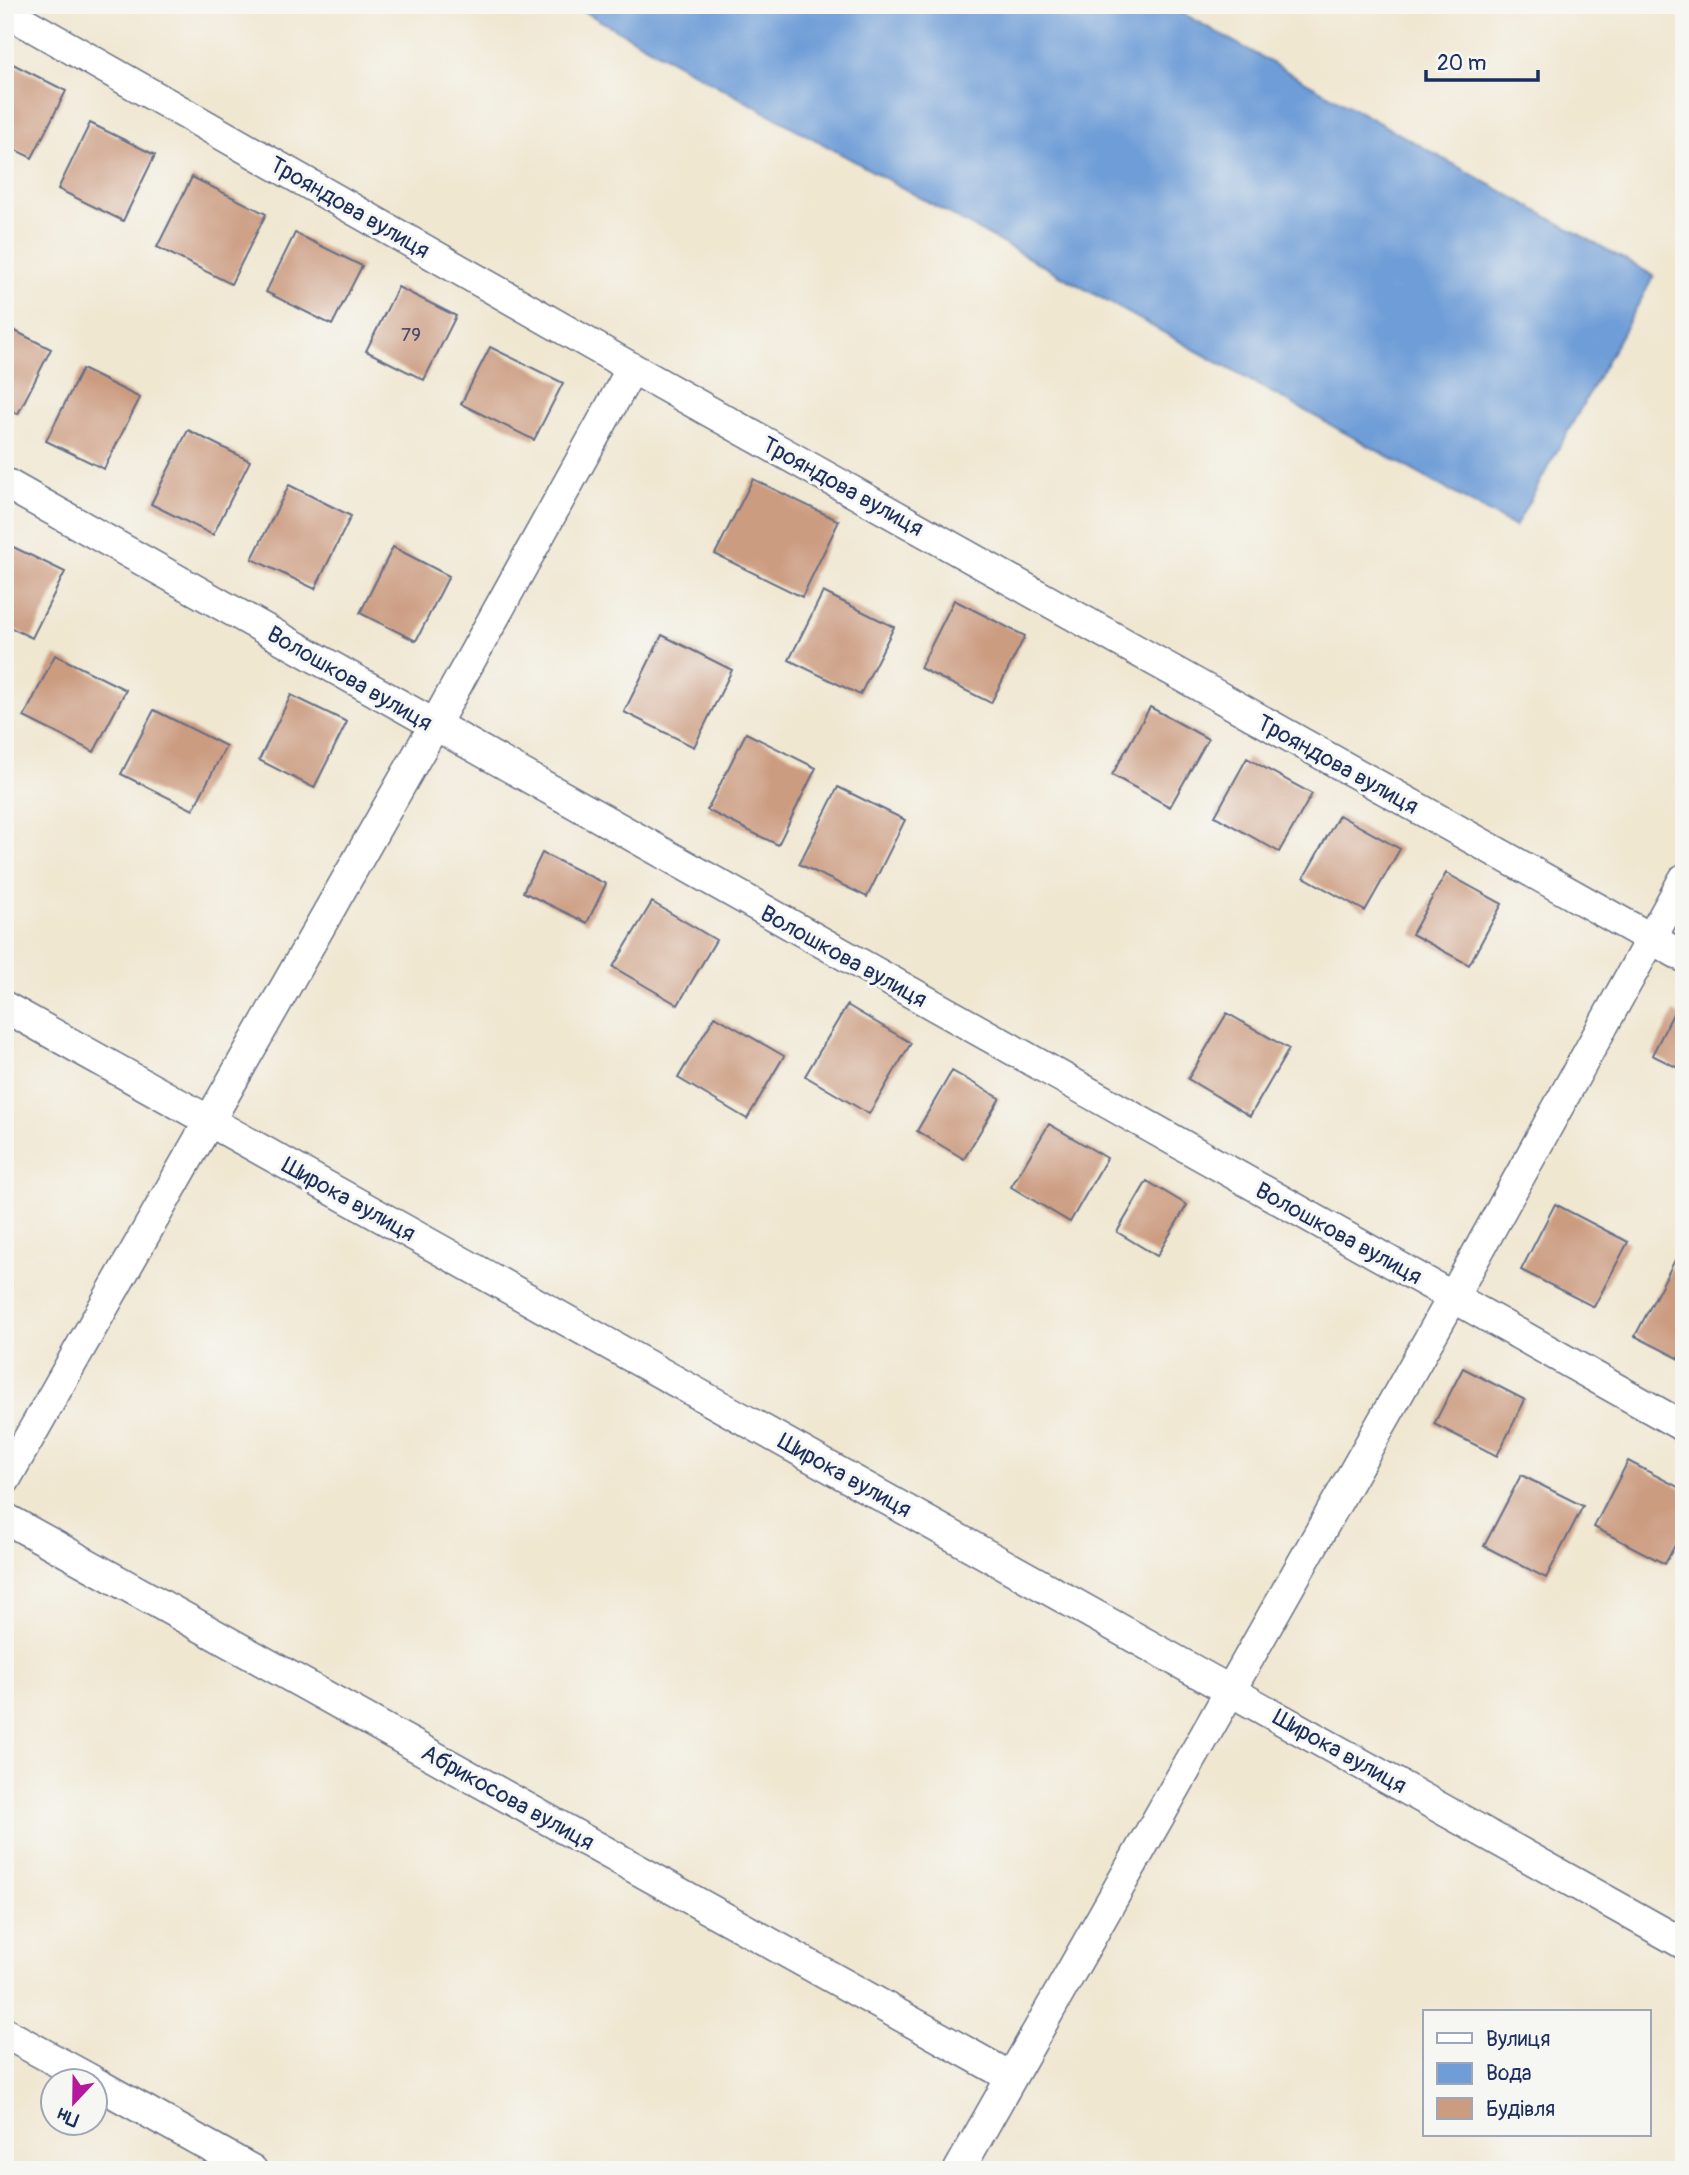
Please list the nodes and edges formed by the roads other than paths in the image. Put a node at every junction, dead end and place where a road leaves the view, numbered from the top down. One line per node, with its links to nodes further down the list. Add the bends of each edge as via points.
1 (5, 11): 2 (street, Трояндова вулиця)
2 (632, 368): 4 (street); 6 (street, Трояндова вулиця)
3 (5, 483): 4 (street, Волошкова вулиця)
4 (435, 726): 9 (street); 10 (street, Волошкова вулиця)
5 (1684, 879): 6 (street)
6 (1651, 939): 7 (street, Трояндова вулиця); 10 (street)
7 (1684, 957)
8 (5, 1007): 9 (street, Широка вулиця)
9 (209, 1121): 12 (street); 14 (street, Широка вулиця)
10 (1453, 1297): 11 (street, Волошкова вулиця); 14 (street)
11 (1684, 1427)
12 (5, 1480)
13 (5, 1518): 18 (street, Абрикосова вулиця)
14 (1230, 1690): 15 (street, Широка вулиця); 18 (street)
15 (1684, 1944)
16 (5, 2033): 17 (street)
17 (64, 2066)
18 (1011, 2077): 21 (street)
19 (108, 2090): 20 (street)
20 (252, 2170)
21 (959, 2170)

